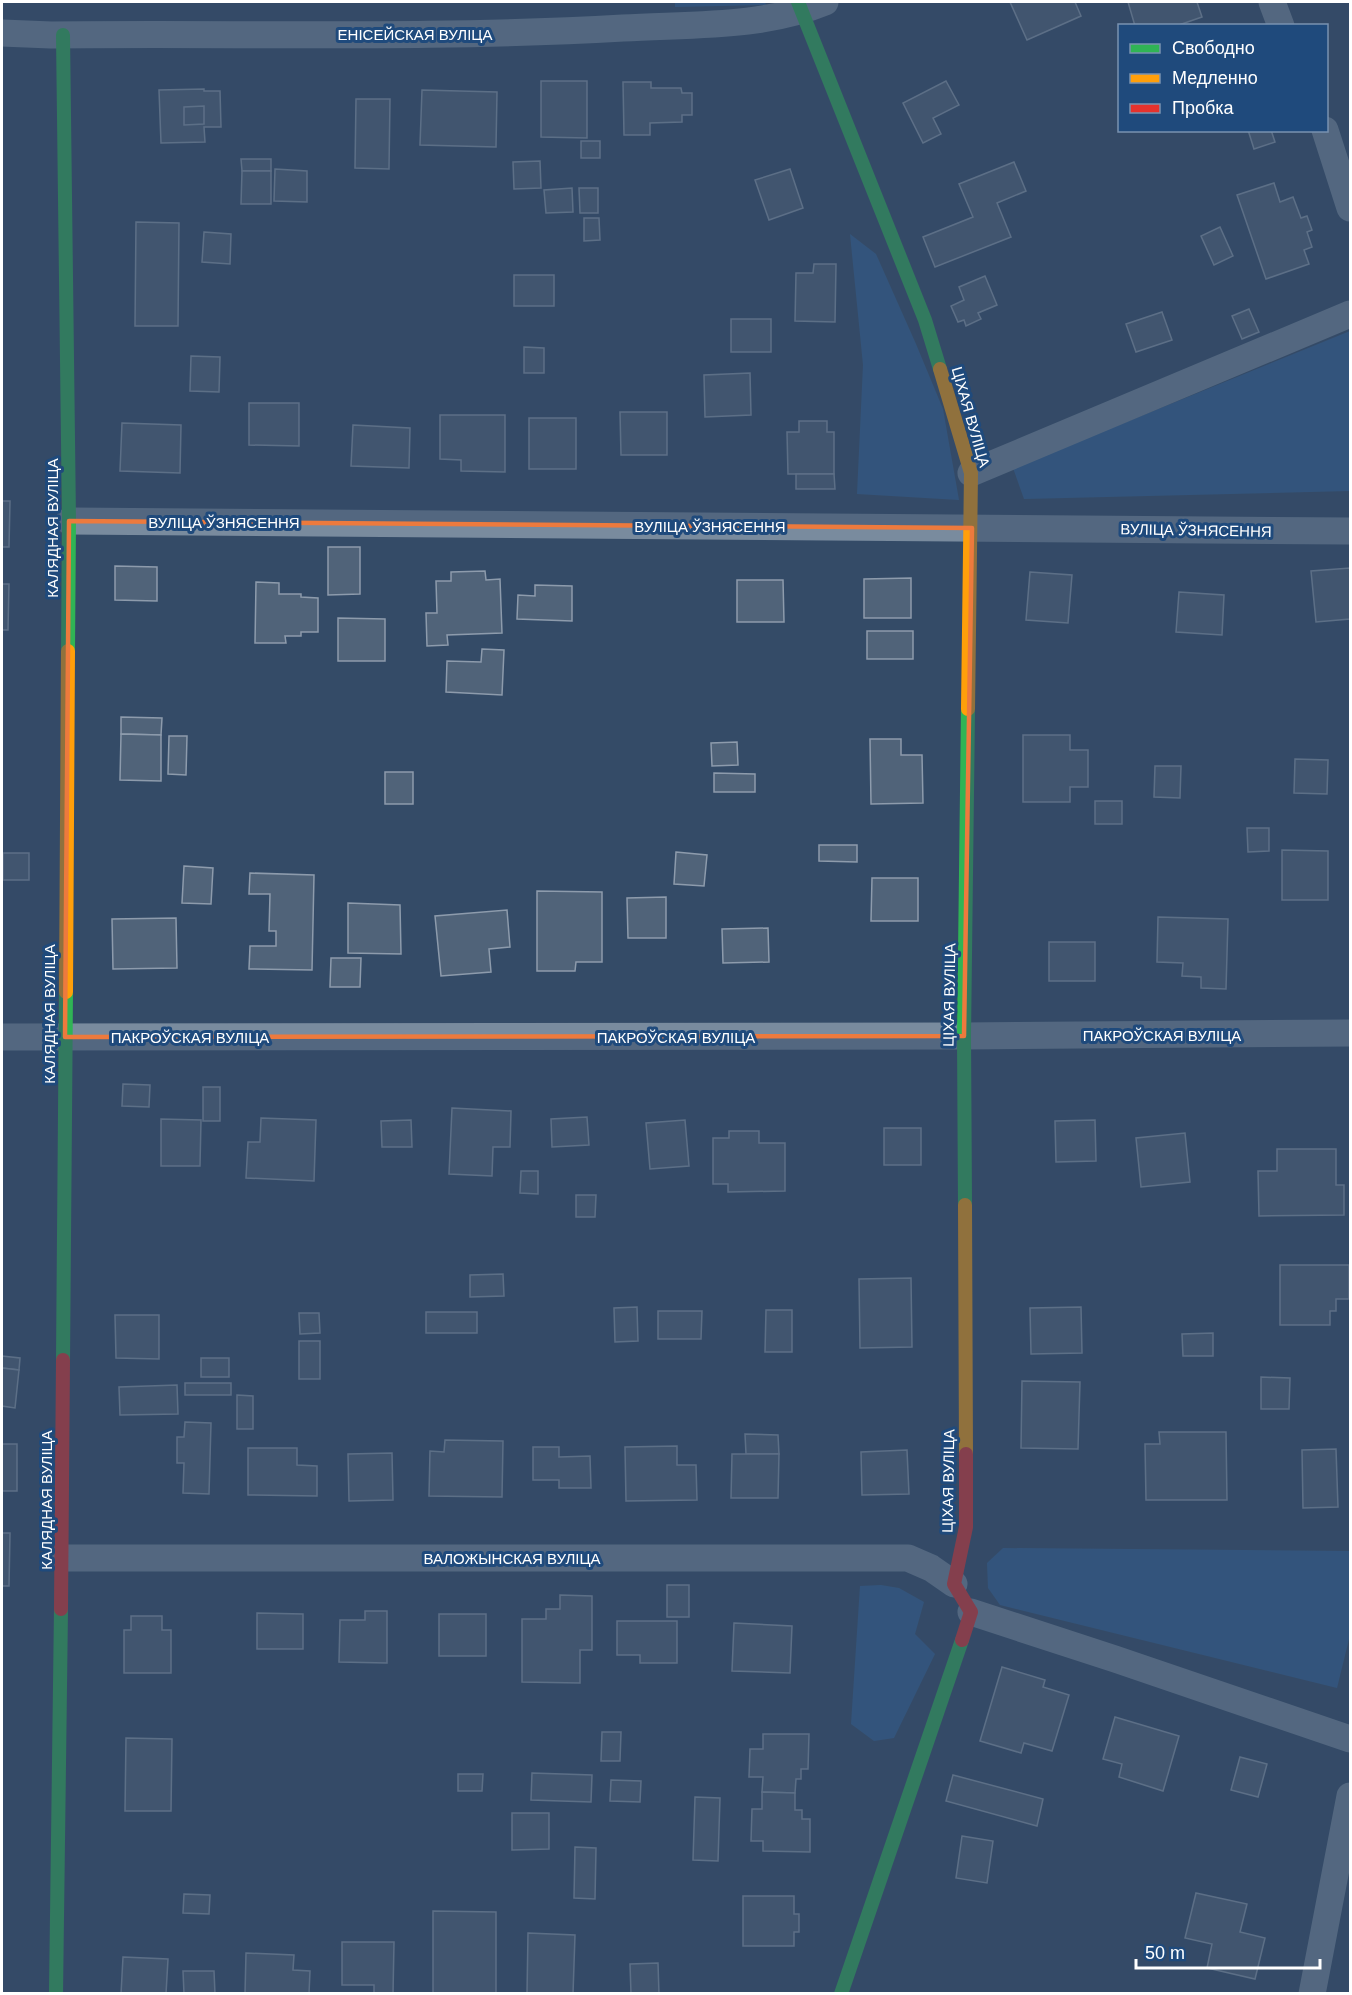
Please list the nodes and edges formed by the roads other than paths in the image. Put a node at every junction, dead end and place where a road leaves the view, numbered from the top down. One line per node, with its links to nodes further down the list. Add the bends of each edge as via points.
1 (1272, 2): 4 (street)
2 (1289, 2): 5 (street)
3 (809, 5): 7 (street, ЕНІСЕЙСКАЯ ВУЛІЦА, via 764,20 525,34); 11 (street, ЦІХАЯ ВУЛІЦА, via 925,320)
4 (1280, 24)
5 (1296, 24)
6 (2, 33): 7 (street, ЕНІСЕЙСКАЯ ВУЛІЦА)
7 (63, 35): 12 (street, КАЛЯДНАЯ ВУЛІЦА)
8 (1326, 132): 9 (street)
9 (1350, 208)
10 (1350, 314): 11 (street)
11 (971, 473): 13 (street, ЦІХАЯ ВУЛІЦА)
12 (69, 521): 13 (street, ВУЛІЦА ЎЗНЯСЕННЯ); 18 (street, КАЛЯДНАЯ ВУЛІЦА)
13 (972, 528): 14 (street, ВУЛІЦА ЎЗНЯСЕННЯ); 16 (street, ЦІХАЯ ВУЛІЦА)
14 (1350, 531)
15 (1350, 1033): 16 (street, ПАКРОЎСКАЯ ВУЛІЦА)
16 (964, 1036): 18 (street, ПАКРОЎСКАЯ ВУЛІЦА); 20 (street, ЦІХАЯ ВУЛІЦА, via 966,1527)
17 (2, 1037): 18 (street, ПАКРОЎСКАЯ ВУЛІЦА)
18 (65, 1038): 19 (street, КАЛЯДНАЯ ВУЛІЦА)
19 (62, 1558): 20 (street, ВАЛОЖЫНСКАЯ ВУЛІЦА, via 908,1558); 24 (street, КАЛЯДНАЯ ВУЛІЦА)
20 (954, 1584): 21 (street)
21 (971, 1612): 22 (street); 25 (street)
22 (1350, 1739)
23 (1350, 1796): 26 (street)
24 (56, 1994)
25 (841, 1994)
26 (1312, 1994)

